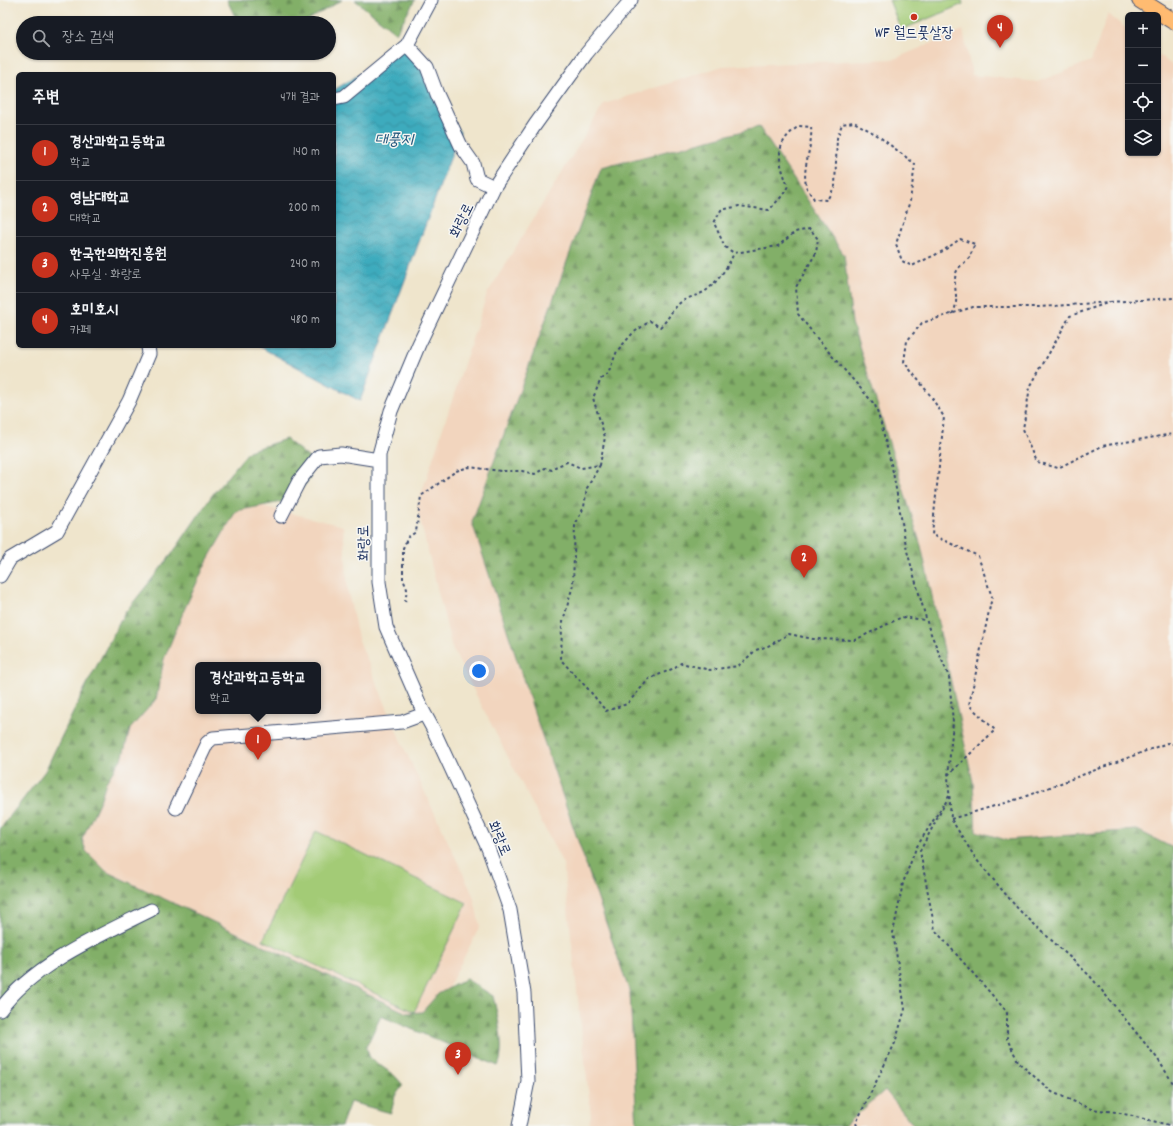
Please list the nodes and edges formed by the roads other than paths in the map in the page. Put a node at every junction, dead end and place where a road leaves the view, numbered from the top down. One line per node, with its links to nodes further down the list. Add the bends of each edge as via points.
1 (431, 0): 5 (street)
2 (631, 0): 7 (street, 화랑로, via 586,54)
3 (1140, 0): 4 (main road)
4 (1173, 21)
5 (407, 45): 6 (street, via 344,97); 7 (street, via 427,66 461,146 473,163 476,179)
6 (336, 99)
7 (494, 187): 9 (street, 화랑로, via 419,344 394,404)
8 (148, 348): 11 (street, via 149,354 129,401 57,531 10,559)
9 (379, 460): 10 (street, via 341,454 320,456 299,481); 12 (street, 화랑로, via 379,582 386,626)
10 (280, 516)
11 (0, 576)
12 (424, 714): 13 (street, via 402,722 213,738 207,743); 16 (street, 화랑로, via 488,848 510,910 524,993 528,1081)
13 (176, 808)
14 (151, 910): 15 (street, via 75,948 12,994)
15 (0, 1010)
16 (519, 1126)

